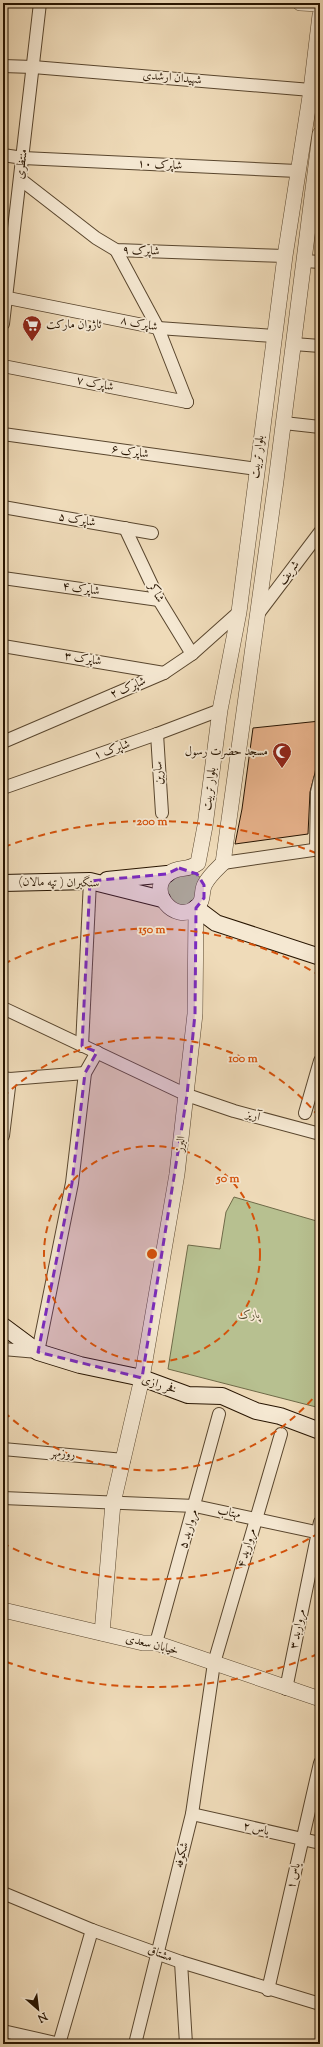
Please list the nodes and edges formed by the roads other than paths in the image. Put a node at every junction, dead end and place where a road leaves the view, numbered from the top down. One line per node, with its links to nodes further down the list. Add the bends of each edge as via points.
1 (40, 3): 6 (street, منتظری)
2 (300, 3): 3 (street)
3 (320, 4)
4 (320, 15): 7 (street, بلوار تربیت)
5 (3, 66): 6 (street, شهیدان ارشدی)
6 (33, 67): 7 (street, شهیدان ارشدی); 10 (street, منتظری)
7 (311, 90): 11 (street, بلوار تربیت)
8 (320, 134): 12 (street, بلوار تربیت)
9 (3, 155): 10 (street, شاپرک ۱۰)
10 (23, 158): 11 (street, شاپرک ۱۰); 13 (street, منتظری)
11 (297, 171): 16 (street, بلوار تربیت)
12 (317, 178): 17 (street, بلوار تربیت)
13 (20, 179): 14 (street, منتظری); 15 (street, شاپرک ۹, via 96,238)
14 (9, 226): 18 (street, منتظری)
15 (116, 250): 16 (street, شاپرک ۹); 20 (street)
16 (285, 256): 21 (street, بلوار تربیت)
17 (313, 261): 22 (street, بلوار تربیت)
18 (5, 297): 19 (street, منتظری); 20 (street, شاپرک ۸)
19 (3, 324)
20 (158, 328): 21 (street, شاپرک ۸); 24 (street, شاپرک ۷, via 187,402)
21 (274, 336): 28 (street, بلوار تربیت)
22 (294, 344): 23 (street); 25 (street, بلوار تربیت)
23 (320, 346)
24 (3, 366)
25 (284, 423): 26 (street); 36 (street, بلوار تربیت)
26 (320, 427)
27 (3, 434): 28 (street, شاپرک ۶)
28 (256, 469): 35 (street, بلوار تربیت)
29 (3, 507): 30 (street, شاپرک ۵)
30 (125, 528): 32 (street, شاپرک ۵); 34 (street, شاکر)
31 (320, 532): 36 (street, شریف)
32 (152, 533)
33 (3, 578): 34 (street, شاپرک ۴)
34 (159, 600): 38 (street, شاکر)
35 (239, 612): 38 (street, شاپرک ۲); 40 (street, بلوار تربیت)
36 (258, 614): 47 (street, بلوار تربیت)
37 (3, 646): 39 (street, شاپرک ۳)
38 (192, 654): 39 (street, شاپرک ۲)
39 (164, 673): 42 (street, شاپرک ۲)
40 (220, 710): 41 (street, شاپرک ۱); 48 (street, بلوار تربیت, via 198,863)
41 (157, 734): 44 (street, شاپرک ۱); 45 (street, سارین)
42 (3, 742)
43 (320, 779): 46 (street, via 317,792)
44 (3, 788)
45 (162, 813)
46 (318, 849): 47 (street)
47 (223, 863): 52 (street)
48 (189, 869): 49 (street, via 179,868); 52 (street, via 197,874)
49 (167, 874): 50 (main road); 53 (street, via 160,888)
50 (90, 881): 51 (main road, سنگبران ( تپه مالان)); 53 (main road, سنگبران ( تپه مالان)); 57 (street)
51 (3, 883)
52 (204, 885): 54 (street, via 204,898)
53 (162, 899): 54 (street, via 175,911 189,912)
54 (196, 908): 55 (main road, via 216,923); 62 (street, البرز, via 195,1014)
55 (320, 957)
56 (3, 1008): 57 (street, آریز)
57 (82, 1046): 58 (street, آریز)
58 (97, 1052): 60 (street); 62 (street, آریز)
59 (320, 1059): 63 (street)
60 (84, 1073): 61 (street); 68 (street, via 72,1183)
61 (6, 1079): 65 (street)
62 (187, 1095): 64 (street, آریز, via 234,1111); 69 (street, البرز, via 177,1174)
63 (305, 1113)
64 (320, 1134)
65 (3, 1136)
66 (3, 1326): 68 (main road, فخر رازی)
67 (3, 1349): 68 (street)
68 (38, 1352): 69 (main road, فخر رازی, via 80,1365)
69 (142, 1378): 71 (main road, فخر رازی, via 188,1395 222,1396 256,1411 280,1416); 74 (street, البرز)
70 (220, 1414): 77 (street, مروارید ۵)
71 (320, 1431)
72 (281, 1434): 78 (street, مروارید ۴)
73 (3, 1449): 74 (street, روزمهر)
74 (124, 1460): 76 (street, البرز)
75 (3, 1498): 76 (street, مهتاب)
76 (113, 1503): 77 (street, مهتاب); 81 (street, البرز)
77 (195, 1506): 78 (street, مهتاب); 82 (street, مروارید ۵)
78 (256, 1518): 79 (street, مهتاب); 83 (street, مروارید ۴)
79 (319, 1529): 84 (street, مرواربد ۳)
80 (3, 1610): 81 (street, خیابان سعدی)
81 (102, 1632): 82 (street, خیابان سعدی, via 144,1643)
82 (156, 1643): 83 (street, خیابان سعدی)
83 (214, 1663): 84 (street, خیابان سعدی); 87 (street, شکوفه)
84 (286, 1689): 85 (street, خیابان سعدی)
85 (320, 1699)
86 (320, 1763): 88 (street, یاس ۱)
87 (192, 1814): 88 (street, یاس ۲); 92 (street, شکوفه)
88 (302, 1839): 89 (street, یاس ۲); 94 (street, یاس ۱)
89 (320, 1843)
90 (3, 1893): 91 (street, مشتاق)
91 (92, 1930): 92 (street, مشتاق); 97 (street)
92 (157, 1952): 93 (street, مشتاق); 98 (street, شکوفه)
93 (181, 1962): 94 (street, مشتاق); 99 (street)
94 (268, 1990): 95 (street, مشتاق)
95 (320, 2004)
96 (3, 2030): 97 (street)
97 (59, 2044)
98 (135, 2044)
99 (186, 2044)

